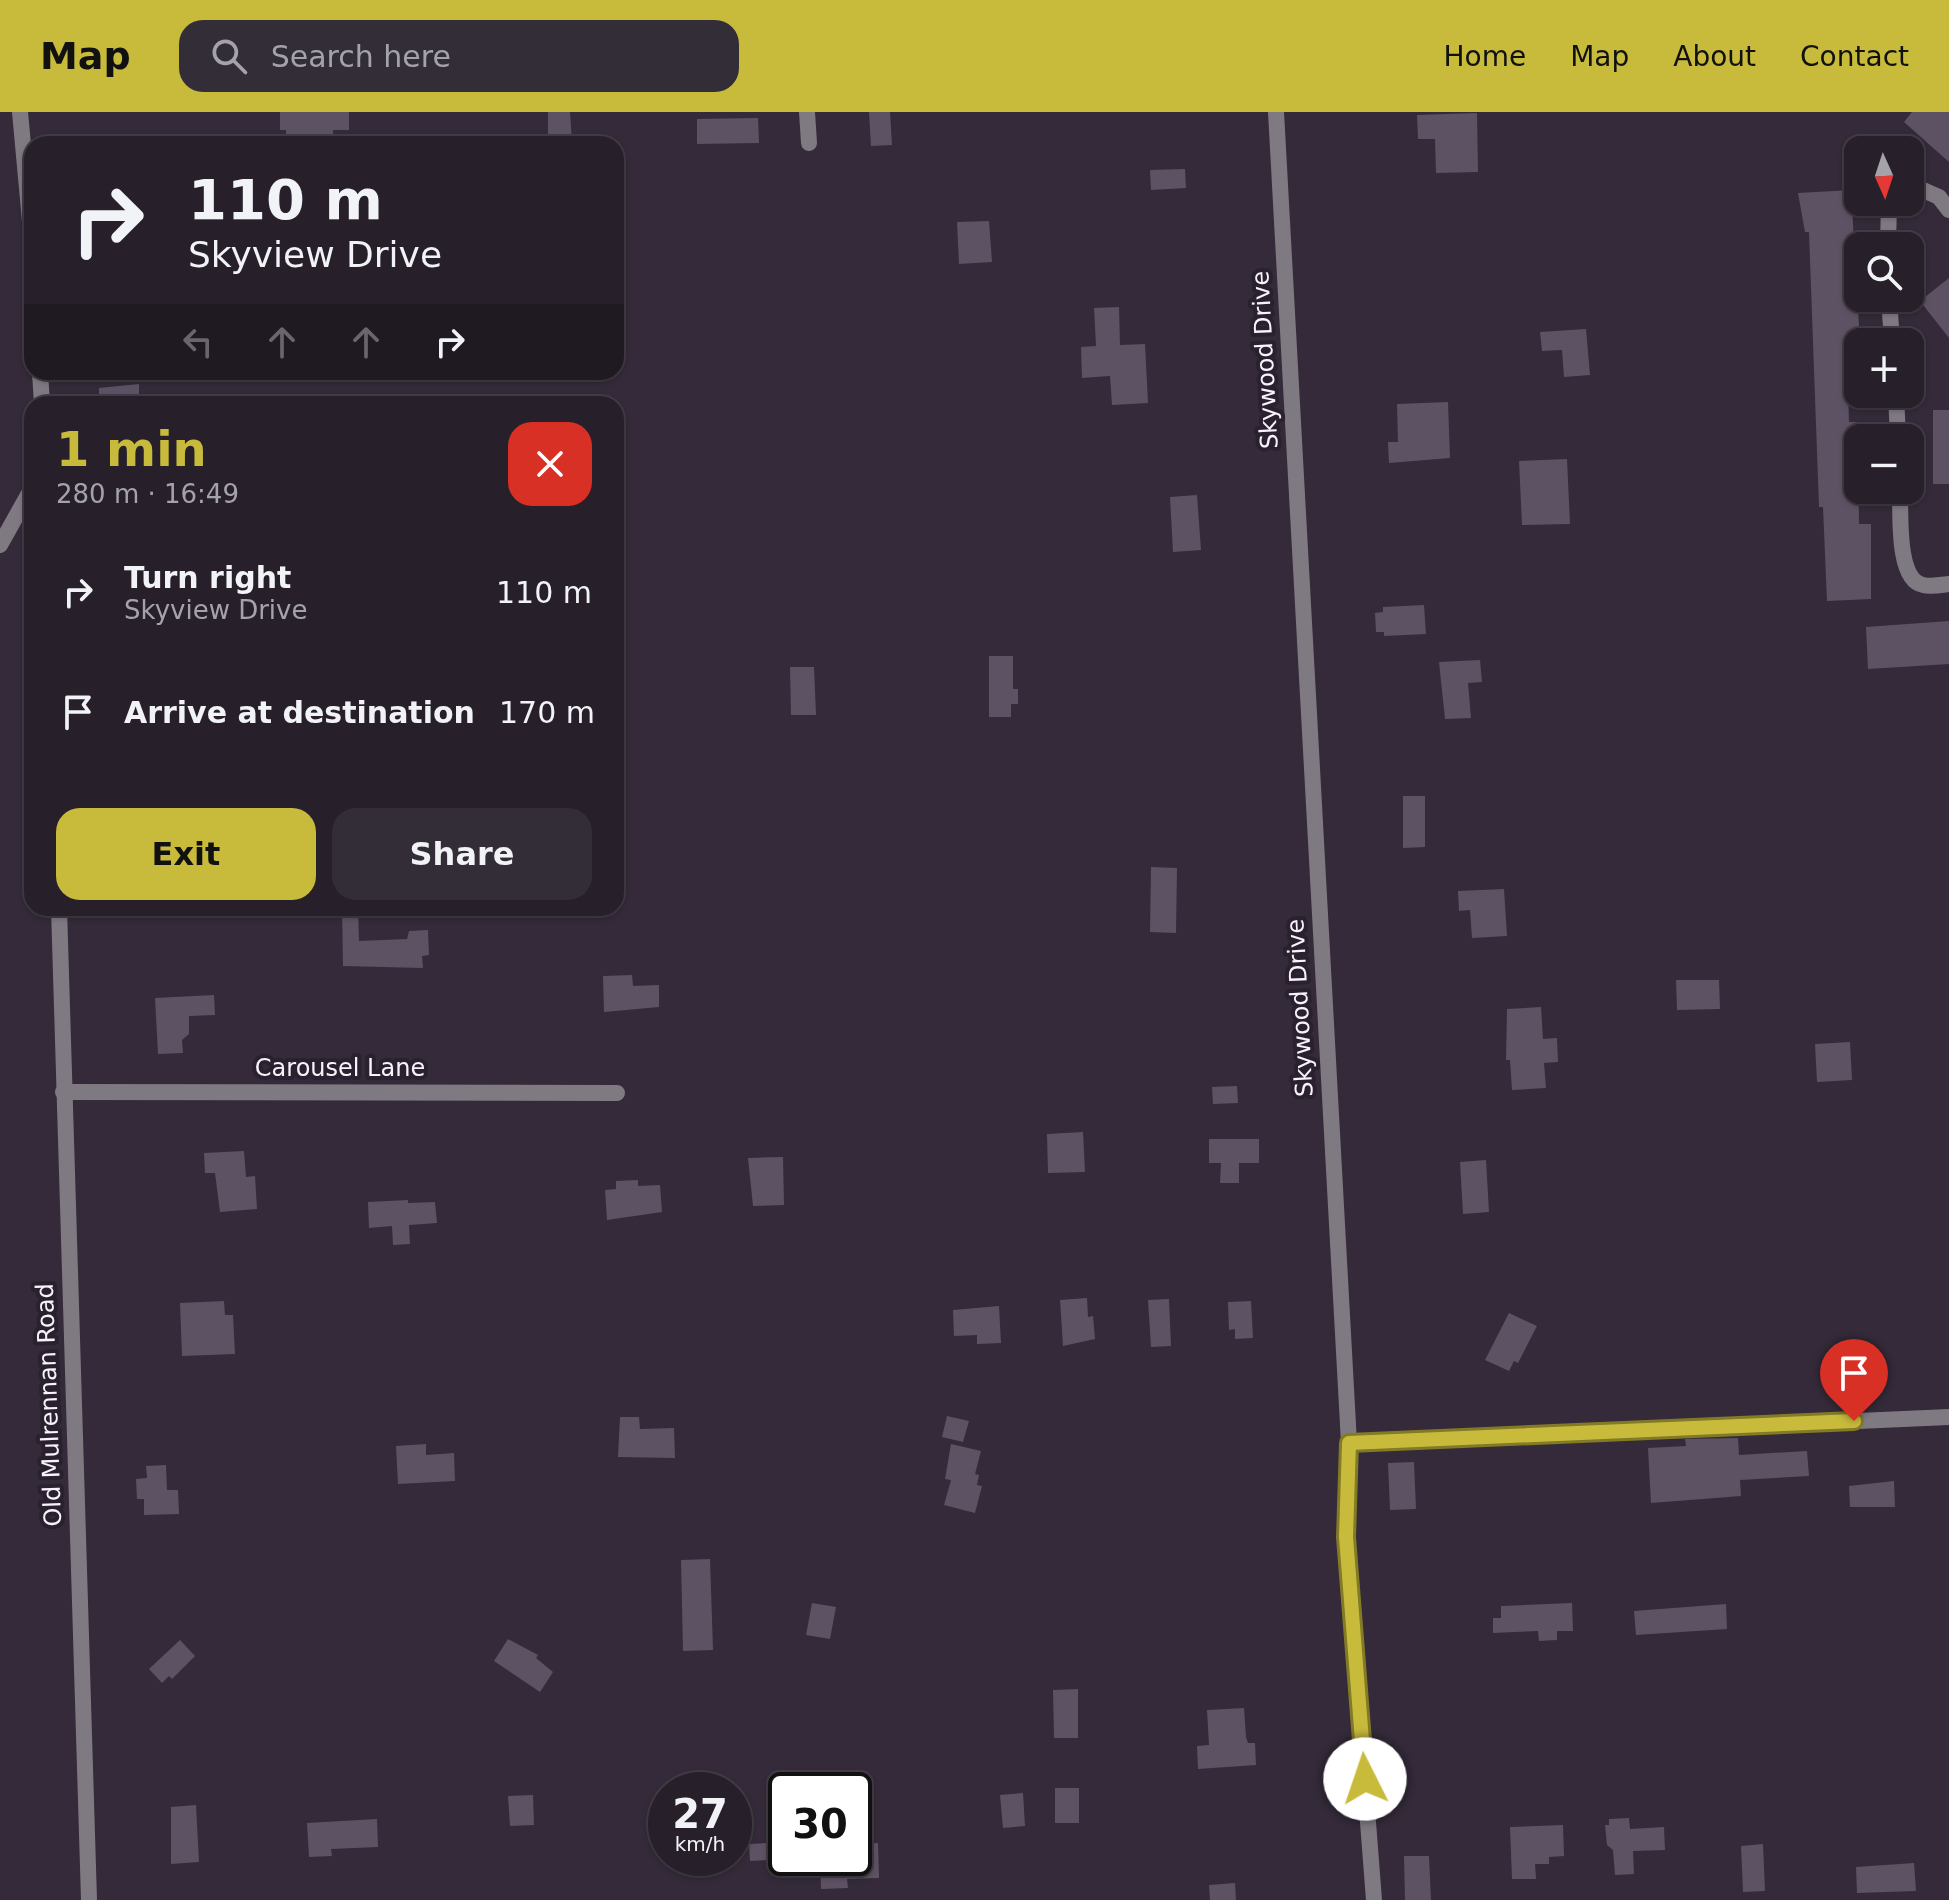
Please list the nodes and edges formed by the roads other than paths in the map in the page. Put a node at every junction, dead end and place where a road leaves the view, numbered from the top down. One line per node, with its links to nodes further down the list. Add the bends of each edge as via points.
1 (20, 112): 5 (street)
2 (807, 112): 4 (street)
3 (1276, 112): 16 (street, Skywood Drive)
4 (809, 143)
5 (24, 146)
6 (1924, 190): 7 (street, via 1939,197)
7 (1949, 210)
8 (24, 503): 10 (street)
9 (1901, 504): 11 (street, via 1908,576 1920,585)
10 (0, 545)
11 (1949, 584)
12 (59, 916): 13 (street, Old Mulrennan Road)
13 (63, 1092): 14 (street, Carousel Lane); 17 (street, Old Mulrennan Road)
14 (617, 1093)
15 (1949, 1417): 16 (street)
16 (1349, 1443): 18 (street, Skywood Drive, via 1346,1537)
17 (89, 1900)
18 (1374, 1900)

